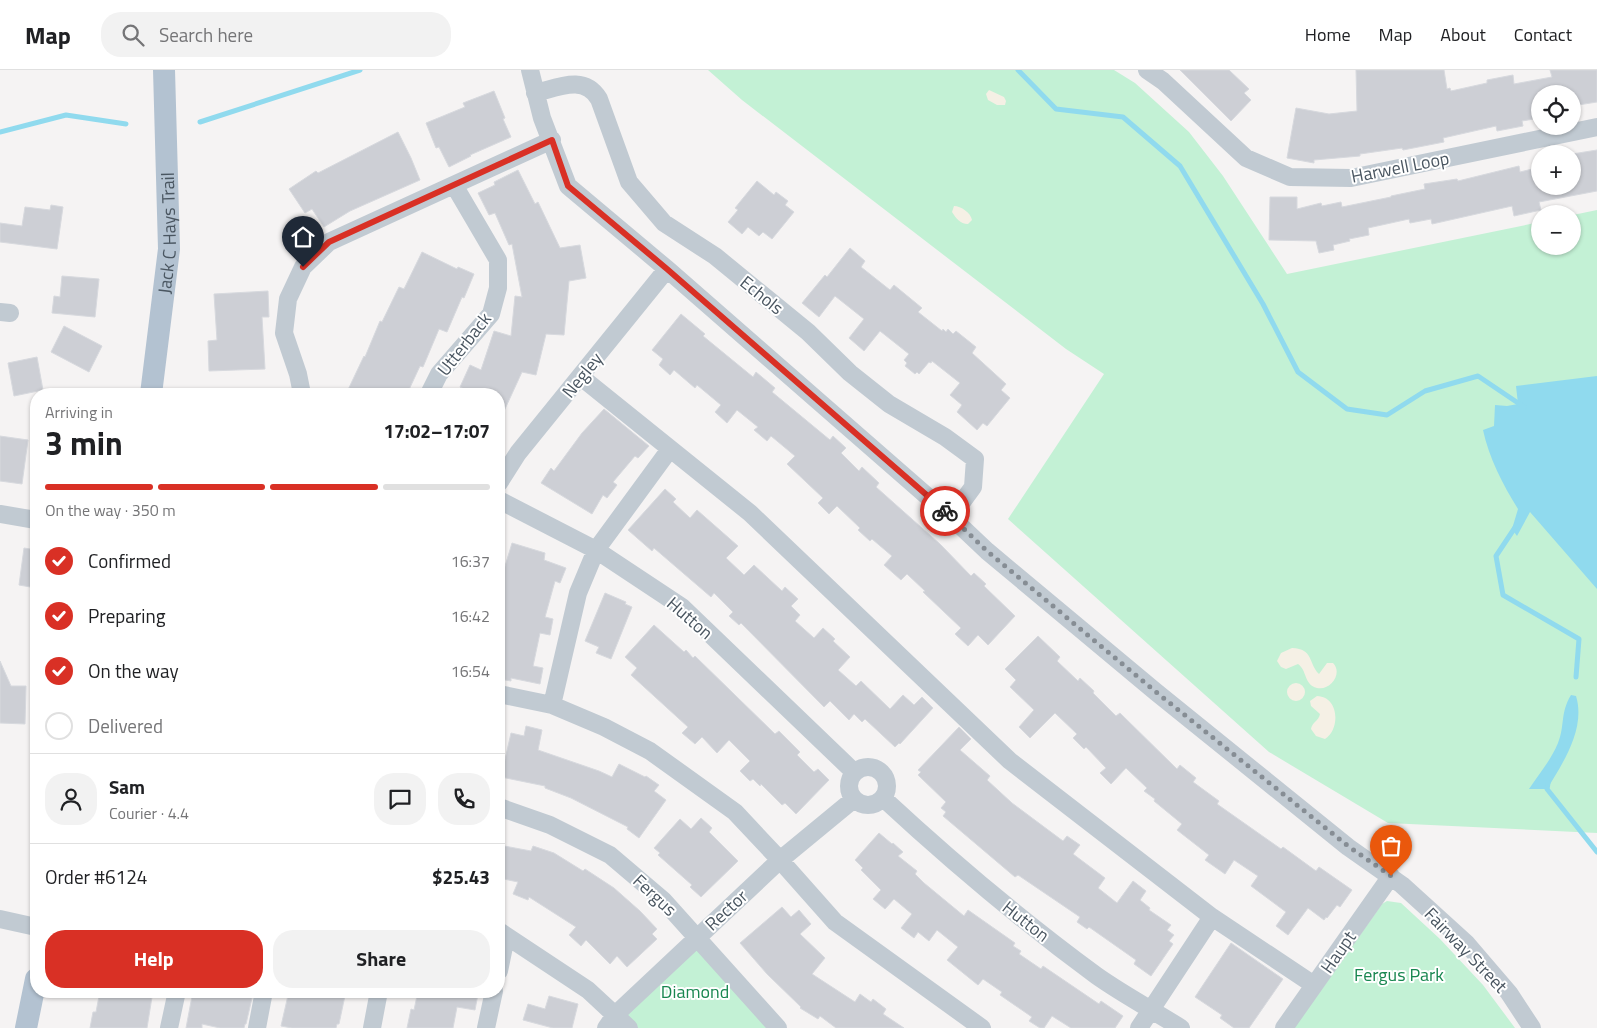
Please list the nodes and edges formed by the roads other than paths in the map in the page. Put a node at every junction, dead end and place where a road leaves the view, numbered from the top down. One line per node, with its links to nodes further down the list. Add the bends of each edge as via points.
1 (164, 70): 10 (main road, Jack C Hays Trail, via 169,249)
2 (530, 70): 4 (street, Fairway Street)
3 (1147, 70): 5 (street, Harwell Loop, via 1246,158 1290,177 1351,178)
4 (535, 93): 6 (street, Fairway Street); 17 (street, Echols, via 575,84 590,88 599,99 629,182 664,223 715,256 889,404 975,459 973,487)
5 (1597, 127)
6 (552, 140): 7 (street); 8 (street, Fairway Street, via 568,186)
7 (454, 186): 11 (street, via 329,242 303,267 288,299 284,333); 12 (street, Utterback, via 498,260 498,288 491,314 439,374)
8 (667, 269): 9 (street, Negley); 17 (street, Fairway Street)
9 (581, 377): 13 (street); 14 (street, Negley)
10 (152, 388)
11 (301, 388)
12 (432, 388)
13 (670, 449): 19 (street); 28 (street, via 750,513 1010,761)
14 (505, 474)
15 (505, 503): 19 (street, Hutton)
16 (0, 514): 18 (street)
17 (951, 517): 27 (street, Fairway Street, via 1156,692 1348,846)
18 (30, 519)
19 (596, 550): 21 (street, via 578,593); 22 (street, Hutton, via 682,607)
20 (505, 695): 21 (street)
21 (552, 705): 26 (street, via 650,751 735,812)
22 (854, 772): 23 (street, via 865,766 883,774 888,786); 24 (street, via 848,788)
23 (883, 798): 24 (street, via 867,805); 39 (street, Hutton, via 1006,905 1098,976)
24 (854, 799): 26 (street, Rector)
25 (505, 809): 32 (street, Fergus, via 550,826 610,855 663,900)
26 (780, 860): 32 (street, Rector); 48 (street, via 835,922)
27 (1391, 876): 33 (street, Haupt); 52 (street, Fairway Street, via 1467,944 1509,993)
28 (1212, 917): 33 (street); 39 (street)
29 (0, 919): 30 (street)
30 (30, 926)
31 (505, 936): 40 (street, via 588,990)
32 (697, 938): 40 (street, Rector); 41 (street, Fergus)
33 (1314, 985): 51 (street, Haupt)
34 (32, 998): 42 (main road)
35 (175, 998): 43 (street)
36 (263, 998): 44 (street)
37 (378, 998): 45 (street)
38 (492, 998): 46 (street)
39 (1151, 1009): 49 (street); 50 (street, Hutton)
40 (610, 1021): 47 (street)
41 (775, 1027)
42 (26, 1028)
43 (169, 1028)
44 (257, 1028)
45 (372, 1028)
46 (486, 1028)
47 (629, 1028)
48 (982, 1028)
49 (1139, 1028)
50 (1181, 1028)
51 (1284, 1028)
52 (1532, 1028)

